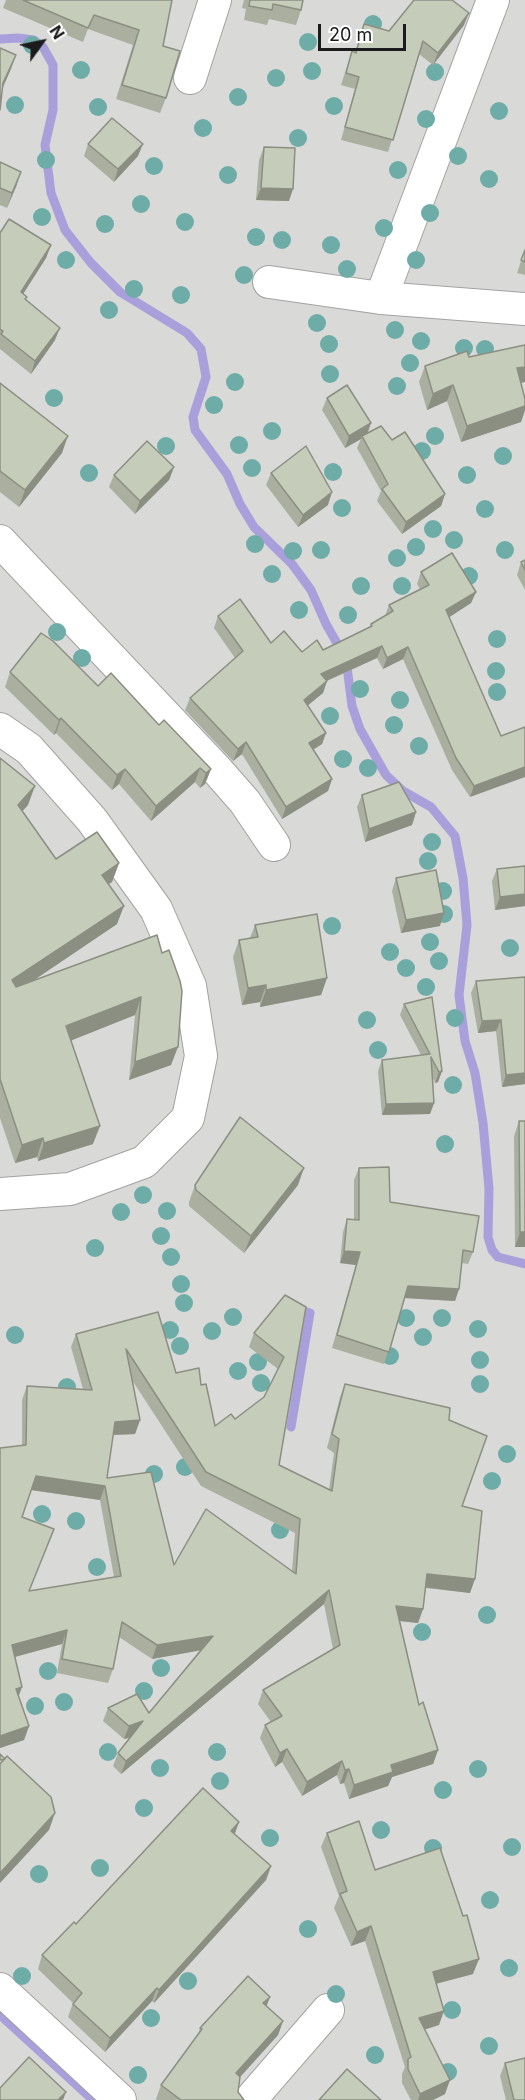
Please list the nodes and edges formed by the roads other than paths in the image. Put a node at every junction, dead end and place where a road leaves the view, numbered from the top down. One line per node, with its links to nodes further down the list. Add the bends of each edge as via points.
1 (215, 0): 3 (street)
2 (493, 0): 5 (street)
3 (190, 78)
4 (268, 282): 5 (street)
5 (381, 298): 6 (street)
6 (525, 309)
7 (0, 541): 9 (street, via 217,770)
8 (0, 729): 10 (street, via 29,749 92,820 156,909 190,986 201,1056 188,1118 144,1162 70,1189)
9 (274, 845)
10 (0, 1194)
11 (0, 1989): 13 (street)
12 (328, 2010): 14 (street)
13 (120, 2100)
14 (250, 2100)

